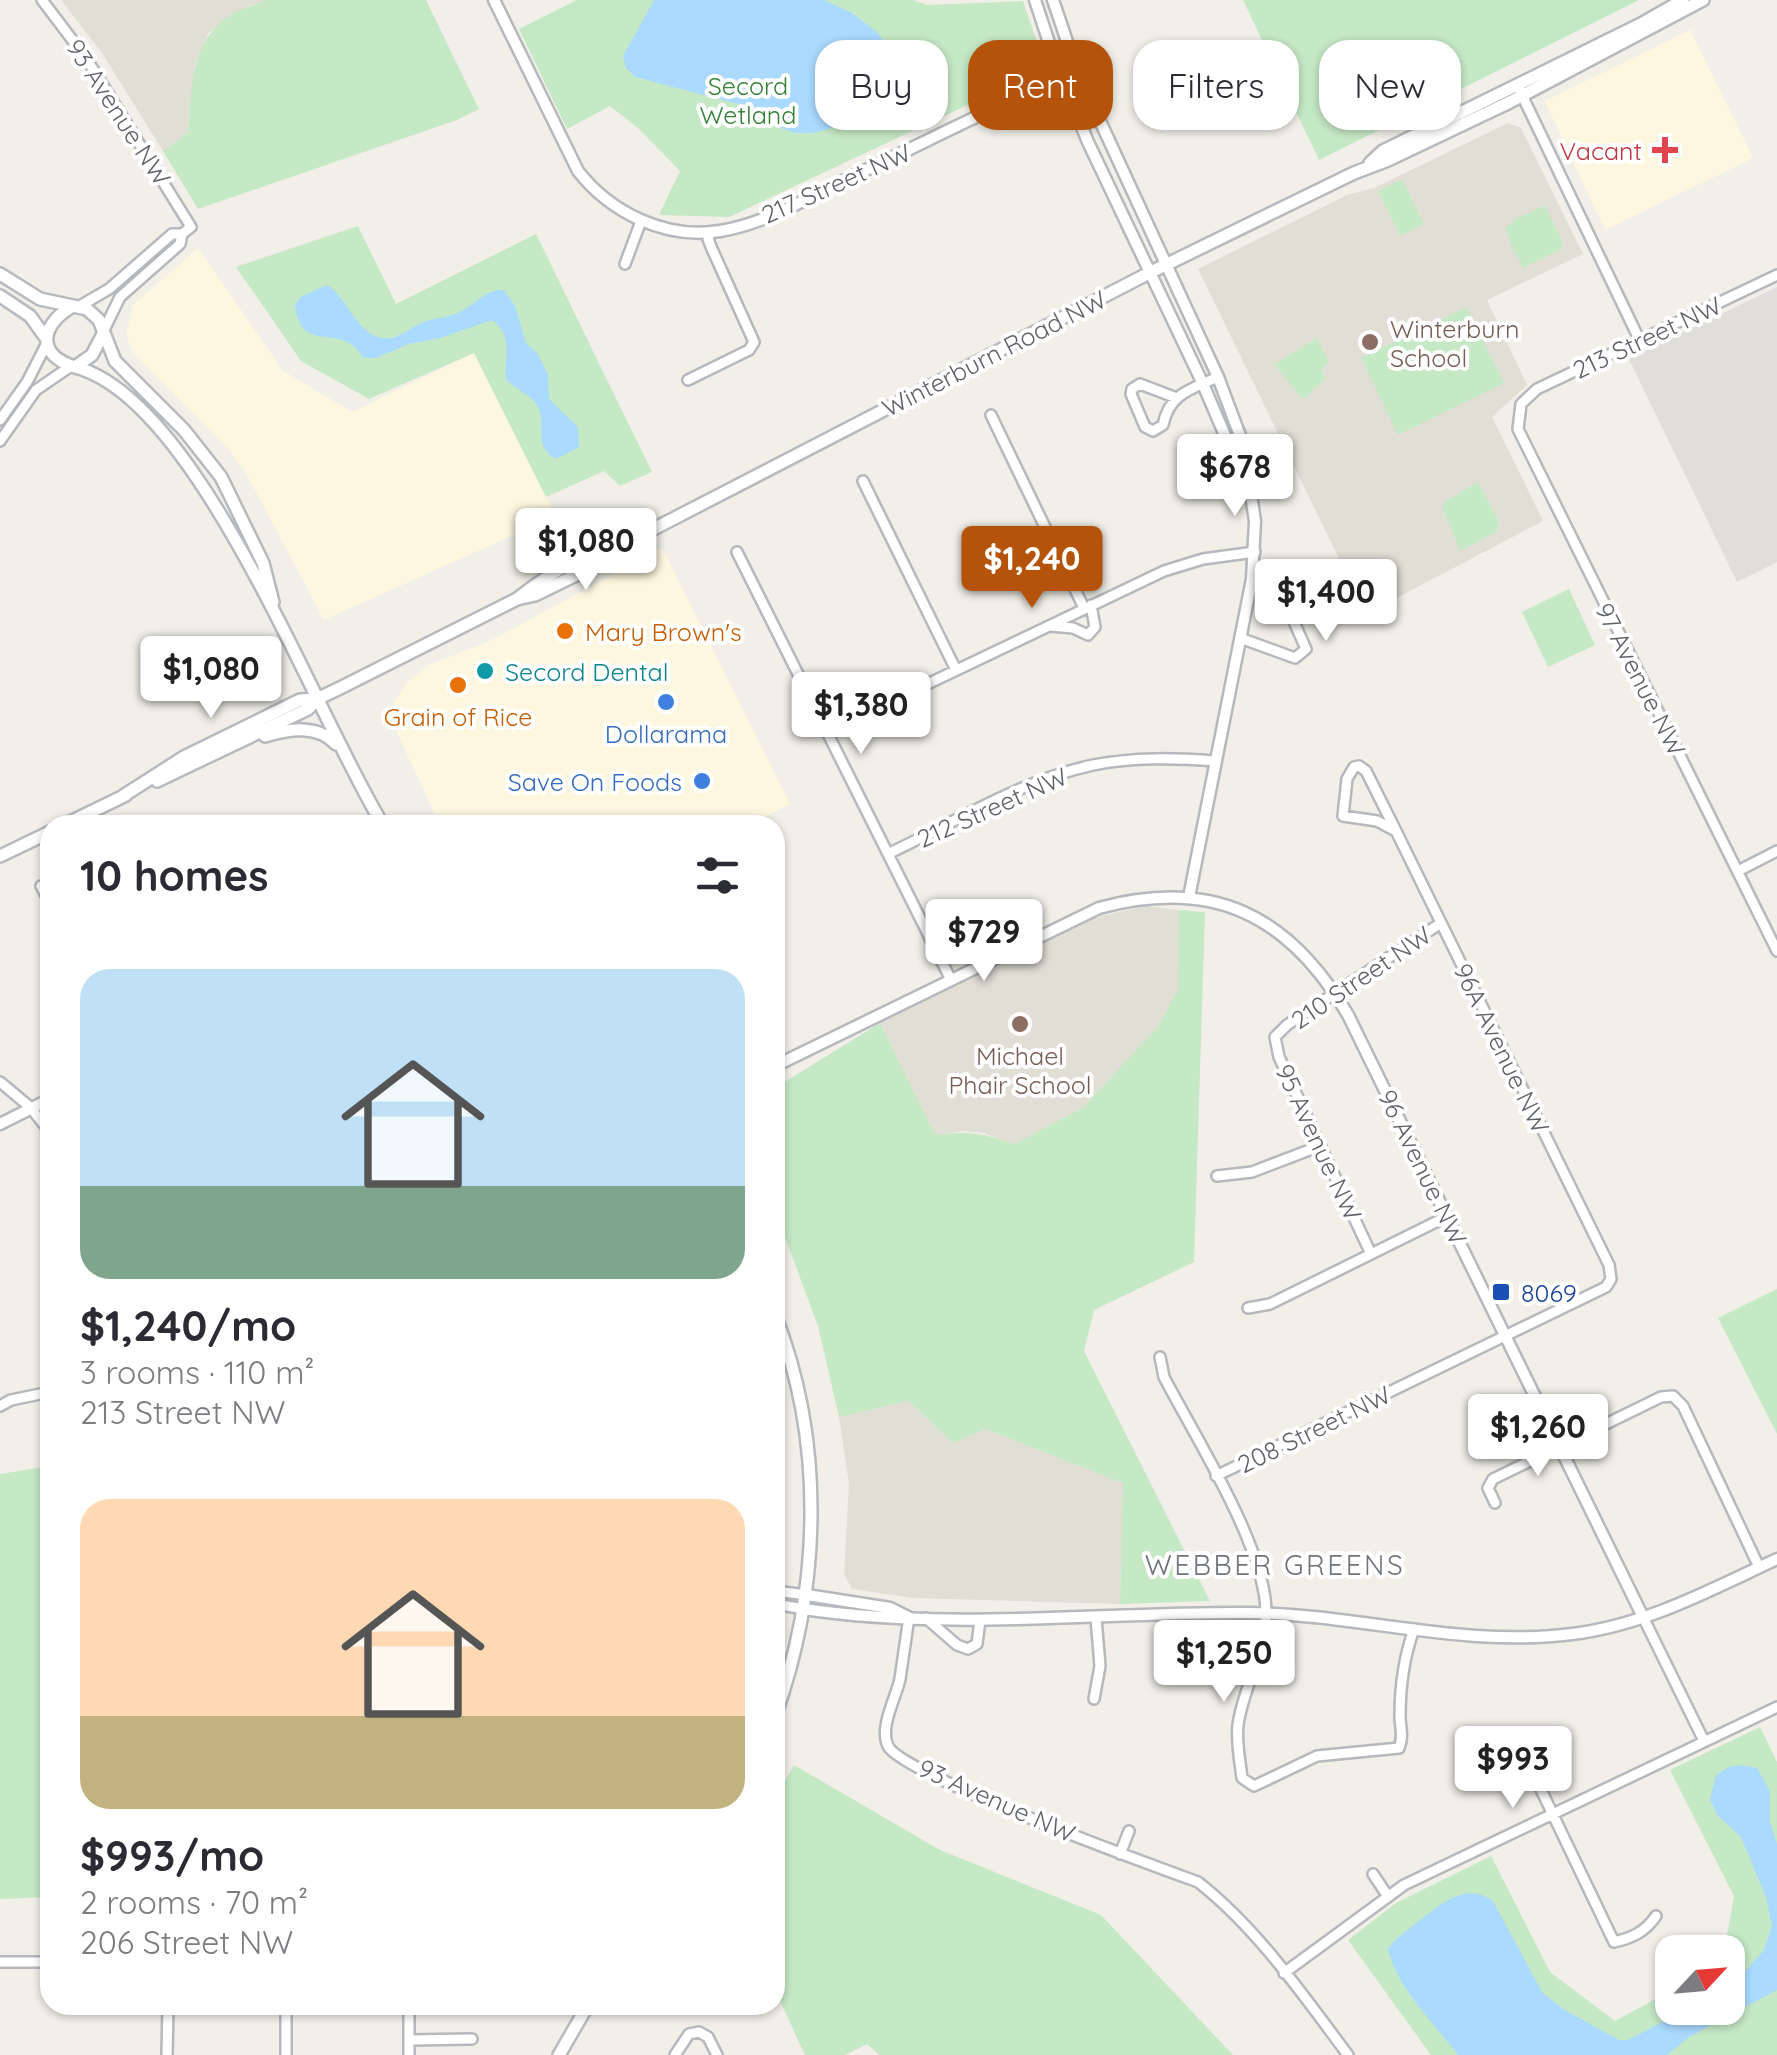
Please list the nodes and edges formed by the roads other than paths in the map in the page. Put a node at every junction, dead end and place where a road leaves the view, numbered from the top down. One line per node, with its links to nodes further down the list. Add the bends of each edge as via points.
1 (42, 0): 15 (street, 93 Avenue NW, via 192,227)
2 (494, 0): 13 (street, via 578,171 603,198)
3 (1035, 0): 7 (street)
4 (1053, 0): 8 (street)
5 (1682, 0): 9 (main road, Winterburn Road NW)
6 (1704, 0): 9 (main road, Winterburn Road NW)
7 (1049, 40)
8 (1067, 40)
9 (1520, 90): 17 (main road, Winterburn Road NW); 25 (street)
10 (968, 122): 14 (street, 217 Street NW, via 783,210)
11 (1086, 130): 18 (street)
12 (1104, 130): 17 (street)
13 (641, 222): 14 (street, 217 Street NW); 16 (street)
14 (710, 232): 28 (street, via 754,346)
15 (182, 234): 22 (street, via 172,234 109,289); 23 (street, via 180,244 120,298)
16 (626, 264)
17 (1166, 265): 18 (main road, Winterburn Road NW); 27 (street)
18 (1150, 272): 29 (street); 45 (main road, Winterburn Road NW, via 627,543 617,556)
19 (0, 274): 22 (main road, via 40,299)
20 (1777, 275): 25 (street, 213 Street NW)
21 (0, 296): 24 (main road, via 30,316)
22 (74, 307): 23 (main road, via 94,313); 24 (main road, via 54,320)
23 (104, 332): 26 (main road, via 92,356); 41 (main road, via 115,360 221,477 263,563)
24 (46, 341): 26 (main road, via 56,359); 33 (street, via 28,382)
25 (1640, 341): 31 (street, 213 Street NW, via 1537,389)
26 (73, 367): 34 (street, via 36,390); 41 (main road, via 112,382 180,454)
27 (1218, 377): 29 (street); 36 (street, via 1251,465)
28 (688, 380)
29 (1203, 384): 30 (street); 36 (street)
30 (1174, 397): 30 (street, via 1140,384 1131,394 1153,431 1163,425)
31 (1521, 404): 58 (street, 97 Avenue NW, via 1518,428)
32 (991, 415): 40 (street)
33 (0, 420)
34 (0, 441)
35 (863, 482): 44 (street)
36 (1249, 482): 38 (street)
37 (738, 552): 46 (street)
38 (1254, 552): 39 (street); 40 (street, via 1184,564)
39 (1252, 579): 43 (street); 43 (street, via 1280,590 1306,649 1295,658)
40 (1088, 606): 42 (street); 42 (street, via 1095,627 1088,634)
41 (277, 616): 45 (main road)
42 (1046, 626): 44 (street)
43 (1240, 638): 49 (street)
44 (956, 670): 46 (street)
45 (317, 699): 47 (main road, Winterburn Road NW); 48 (main road); 50 (main road, Winterburn Road NW, via 300,700 184,757)
46 (828, 732): 56 (street)
47 (226, 748): 48 (main road, via 305,730 324,734); 50 (main road, Winterburn Road NW)
48 (345, 755): 52 (main road)
49 (1216, 762): 56 (street, 212 Street NW, via 1142,758 1092,766 1030,786); 59 (street)
50 (124, 796): 51 (main road, Winterburn Road NW)
51 (85, 815)
52 (378, 815)
53 (1396, 831): 53 (street, 96A Avenue NW, via 1366,771 1354,767 1343,816); 60 (street, 96A Avenue NW)
54 (40, 837): 57 (main road)
55 (1777, 851): 58 (street)
56 (888, 854): 62 (street)
57 (0, 856)
58 (1738, 870): 61 (street, 97 Avenue NW)
59 (1189, 896): 62 (street, 96 Avenue NW, via 1148,896 1099,908); 63 (street, 96 Avenue NW, via 1234,909 1286,937)
60 (1441, 923): 63 (street, 210 Street NW); 75 (street, 96A Avenue NW)
61 (1777, 950)
62 (950, 978): 65 (street, 96 Avenue NW)
63 (1336, 995): 64 (street, 210 Street NW); 73 (street, 96 Avenue NW)
64 (1280, 1030): 71 (street, 95 Avenue NW, via 1279,1057)
65 (785, 1061)
66 (0, 1082): 68 (street)
67 (40, 1103): 68 (street)
68 (30, 1108): 69 (street); 70 (street)
69 (40, 1120)
70 (0, 1124)
71 (1320, 1146): 72 (street, via 1252,1172); 74 (street, 95 Avenue NW)
72 (1217, 1176)
73 (1448, 1216): 74 (street); 77 (street, 96 Avenue NW)
74 (1371, 1254): 76 (street, via 1270,1304)
75 (1609, 1265): 77 (street, 208 Street NW, via 1606,1287)
76 (1248, 1308)
77 (1506, 1336): 82 (street, 96 Avenue NW); 83 (street, 208 Street NW)
78 (785, 1347): 88 (main road, via 808,1455)
79 (1160, 1356): 83 (street, via 1164,1377)
80 (40, 1394): 81 (street)
81 (0, 1406)
82 (1560, 1446): 84 (street, via 1490,1482); 86 (street, via 1673,1396); 92 (street, 96 Avenue NW)
83 (1216, 1476): 91 (street, via 1258,1564)
84 (1495, 1503)
85 (1777, 1559): 86 (street)
86 (1759, 1567): 92 (street)
87 (785, 1592): 88 (street)
88 (806, 1595): 90 (main road); 93 (street, via 890,1608)
89 (785, 1606): 90 (street)
90 (804, 1609): 93 (street); 98 (main road)
91 (1266, 1614): 95 (street); 97 (street); 97 (street, via 1238,1723 1242,1778 1254,1786 1317,1756 1399,1748 1405,1653)
92 (1643, 1617): 97 (street, via 1556,1635); 101 (street, 96 Avenue NW)
93 (909, 1618): 94 (street); 105 (street, 93 Avenue NW, via 887,1724 891,1752 930,1775)
94 (926, 1618): 96 (street); 96 (street, via 968,1649 977,1644)
95 (1096, 1618): 96 (street); 99 (street, via 1100,1666)
96 (980, 1620)
97 (1414, 1628)
98 (785, 1683)
99 (1094, 1699)
100 (1777, 1707): 101 (street)
101 (1704, 1741): 103 (street)
102 (1533, 1774): 103 (street)
103 (1551, 1813): 107 (street); 108 (street, via 1614,1942 1632,1938)
104 (1129, 1832): 105 (street)
105 (1120, 1854): 111 (street, 93 Avenue NW, via 1198,1882)
106 (1373, 1874): 107 (street)
107 (1387, 1895): 111 (street)
108 (1656, 1916)
109 (0, 1962): 110 (street)
110 (40, 1962)
111 (1284, 1974): 124 (street, 93 Avenue NW)
112 (168, 2015): 118 (street)
113 (286, 2015): 119 (street)
114 (409, 2015): 117 (street)
115 (582, 2015): 121 (main road)
116 (472, 2039): 117 (street)
117 (410, 2040): 120 (street)
118 (167, 2055)
119 (286, 2055)
120 (409, 2055)
121 (559, 2055)
122 (675, 2055): 123 (street, via 688,2034 699,2032)
123 (717, 2055)
124 (1348, 2055)

